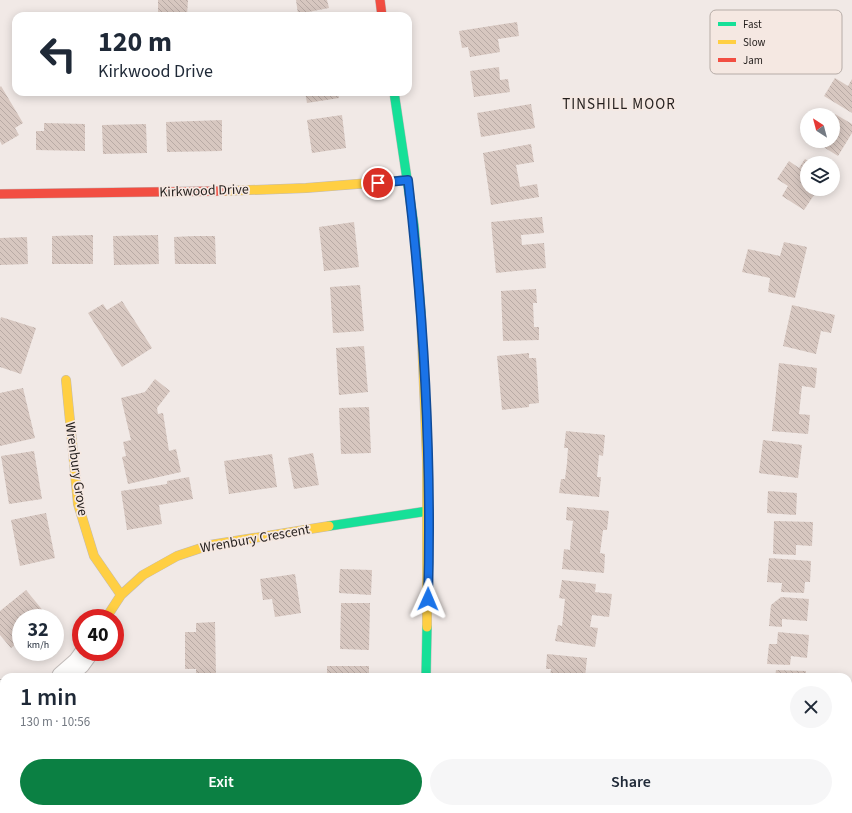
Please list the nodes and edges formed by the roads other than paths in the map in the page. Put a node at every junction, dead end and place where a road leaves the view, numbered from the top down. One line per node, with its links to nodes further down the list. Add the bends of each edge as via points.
1 (380, 0): 2 (street)
2 (382, 12)
3 (395, 96): 4 (street)
4 (408, 180): 5 (street, Kirkwood Drive, via 348,186 195,193); 7 (street, via 416,245 426,400)
5 (0, 194)
6 (66, 380): 8 (street, Wrenbury Grove, via 78,504 94,556)
7 (428, 511): 8 (street, Wrenbury Crescent, via 210,545 177,556 143,575); 12 (street)
8 (121, 595): 9 (street, Wrenbury Crescent)
9 (112, 609)
10 (80, 661): 11 (street)
11 (68, 673)
12 (426, 673)

